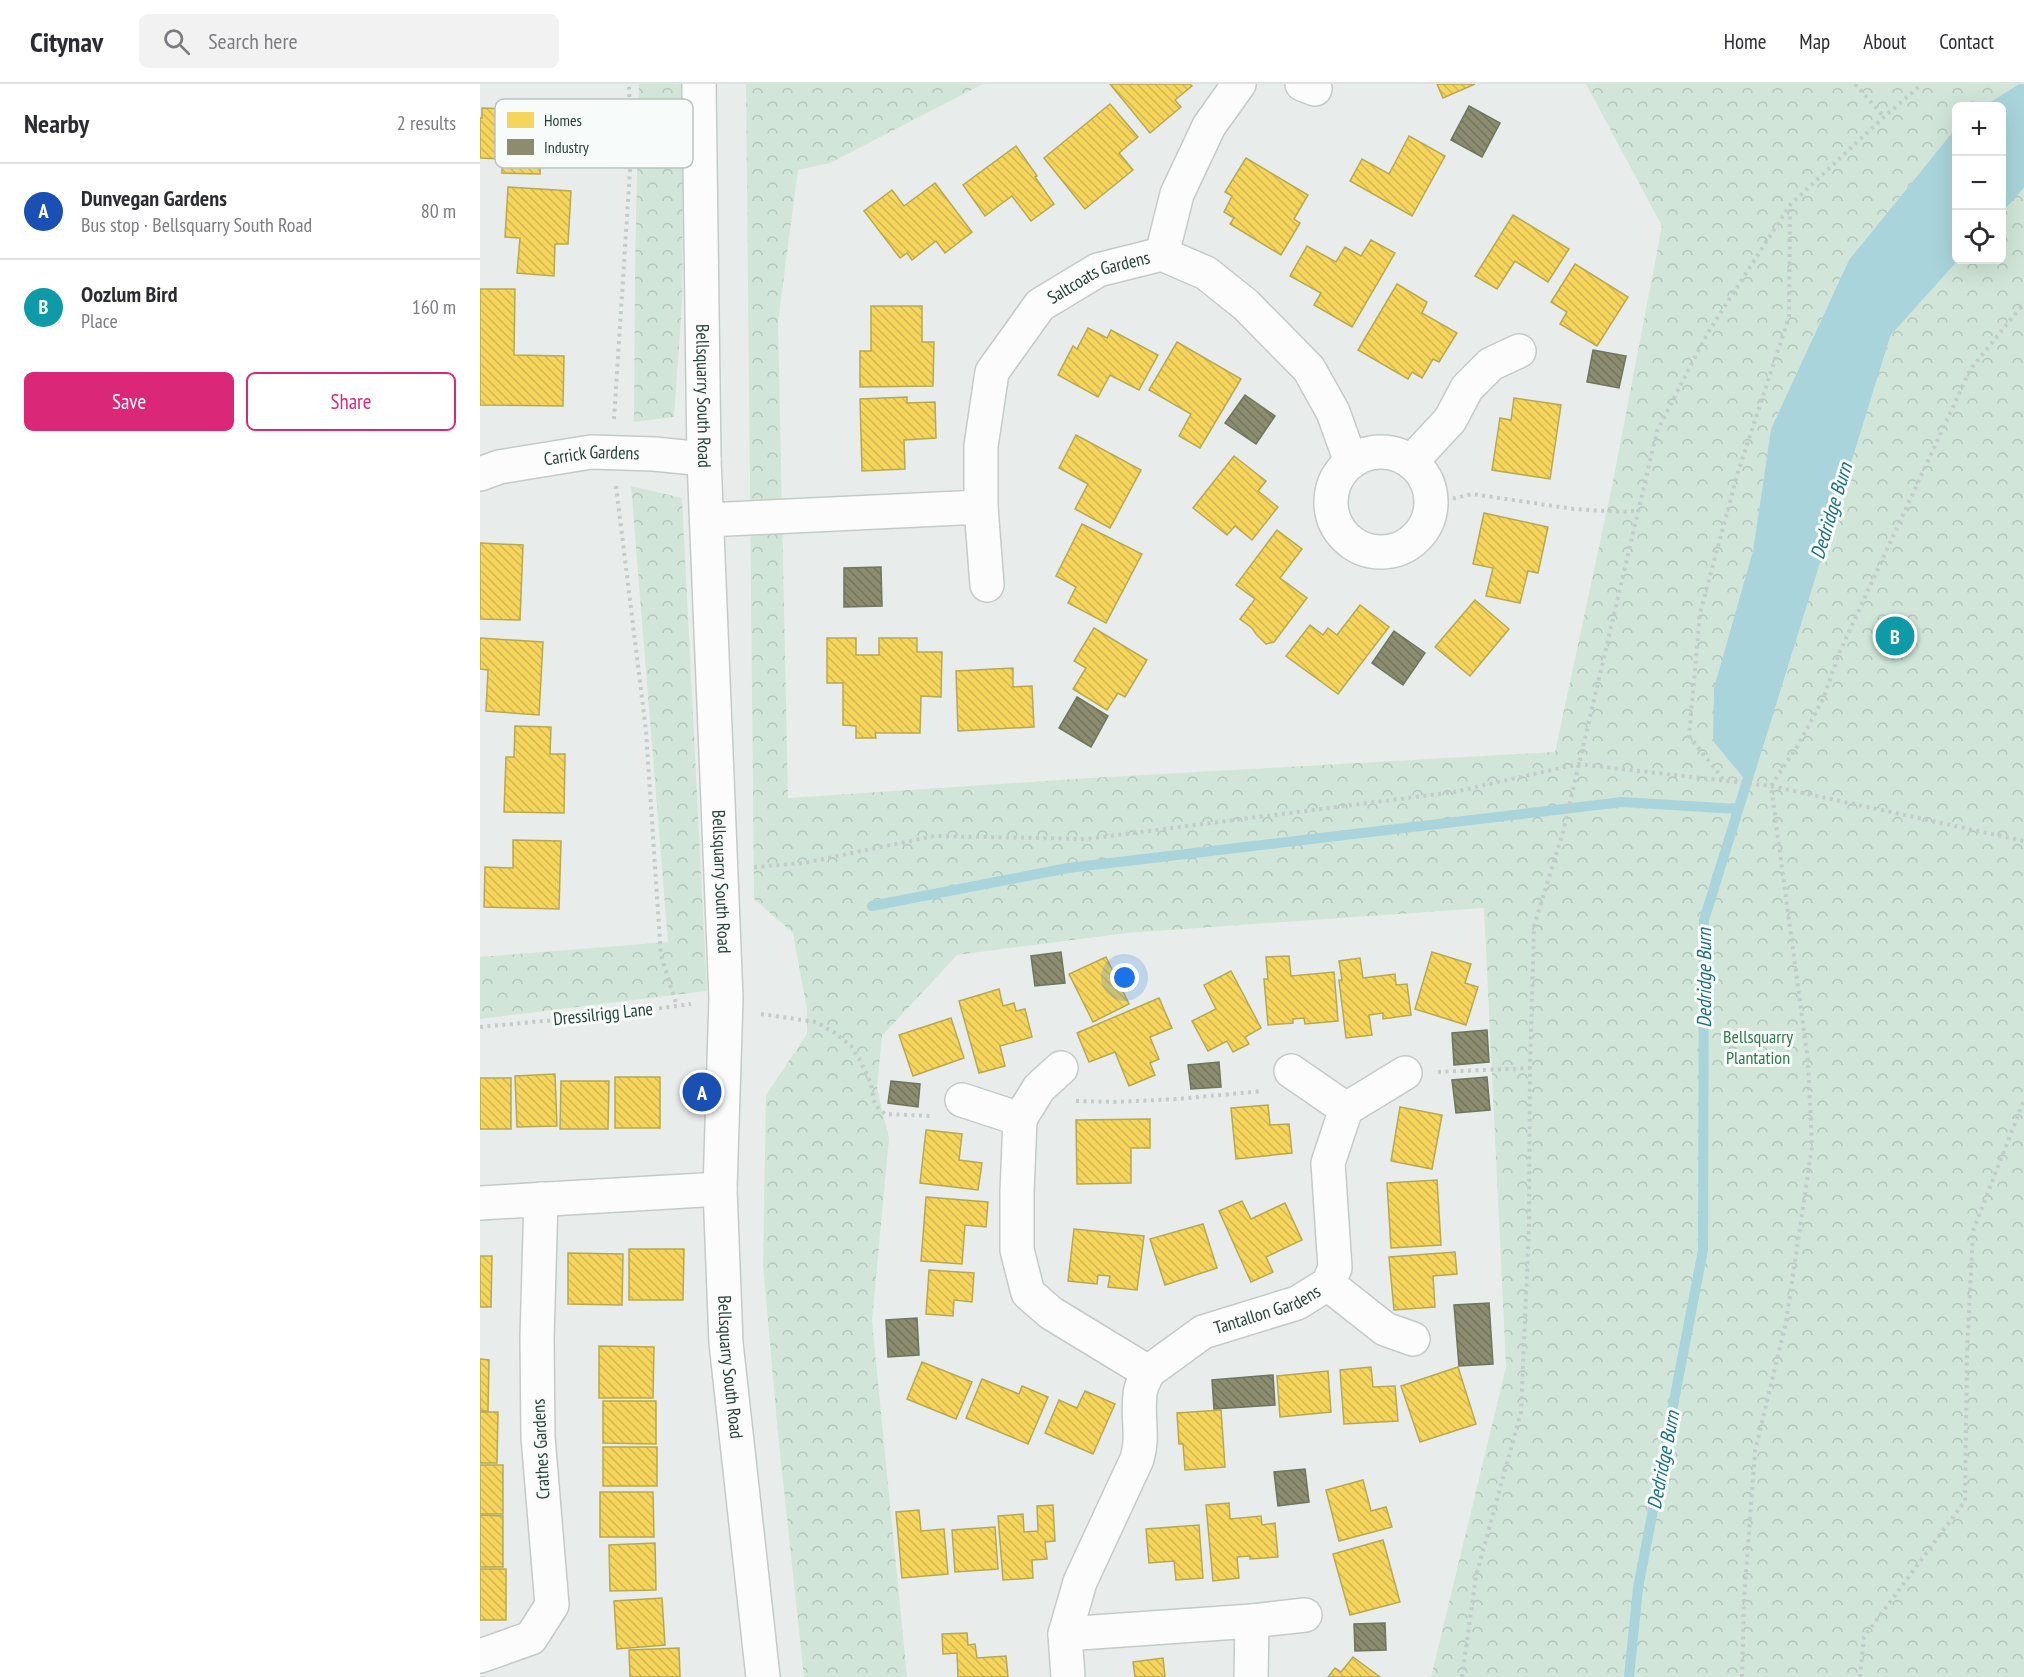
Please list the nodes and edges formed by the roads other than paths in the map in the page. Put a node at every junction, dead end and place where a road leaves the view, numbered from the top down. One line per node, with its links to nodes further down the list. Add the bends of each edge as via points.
1 (699, 84): 5 (street, Bellsquarry South Road)
2 (1239, 84): 3 (street, Saltcoats Gardens, via 1209,126 1177,194)
3 (1162, 254): 6 (street, Saltcoats Gardens, via 1206,273 1246,305 1309,369 1333,412); 9 (street, Saltcoats Gardens, via 1098,270 1040,305 992,372 981,446)
4 (1519, 351): 7 (street, via 1491,364 1467,388 1450,420)
5 (704, 459): 8 (street, Carrick Gardens, via 591,452 499,467); 10 (street, Bellsquarry South Road)
6 (1351, 462): 7 (street, via 1365,454 1382,452); 7 (street, via 1333,488 1331,505 1343,536 1372,552 1389,552 1405,546 1418,536 1427,521 1429,488)
7 (1411, 462)
8 (480, 474)
9 (981, 507): 10 (street); 11 (street, Saltcoats Gardens)
10 (707, 520): 18 (street, Bellsquarry South Road, via 726,998)
11 (987, 585)
12 (1405, 1073): 16 (street)
13 (1050, 1078): 17 (street)
14 (1302, 1079): 16 (street)
15 (969, 1102): 17 (street)
16 (1346, 1109): 21 (street, Tantallon Gardens, via 1328,1163 1335,1268)
17 (1020, 1119): 23 (street, via 1017,1250 1028,1293 1052,1313)
18 (720, 1189): 19 (street); 28 (street, Bellsquarry South Road, via 726,1343)
19 (541, 1199): 20 (street); 27 (street, Crathes Gardens, via 538,1437 552,1605 531,1638)
20 (480, 1203)
21 (1328, 1284): 22 (street, via 1385,1329); 23 (street, Tantallon Gardens, via 1297,1303 1203,1332)
22 (1413, 1339)
23 (1148, 1372): 26 (street, via 1140,1393 1142,1442 1137,1459 1080,1582)
24 (1305, 1615): 25 (street)
25 (1252, 1622): 26 (street); 30 (street)
26 (1065, 1634): 29 (street)
27 (480, 1656)
28 (763, 1677)
29 (1068, 1677)
30 (1251, 1677)

